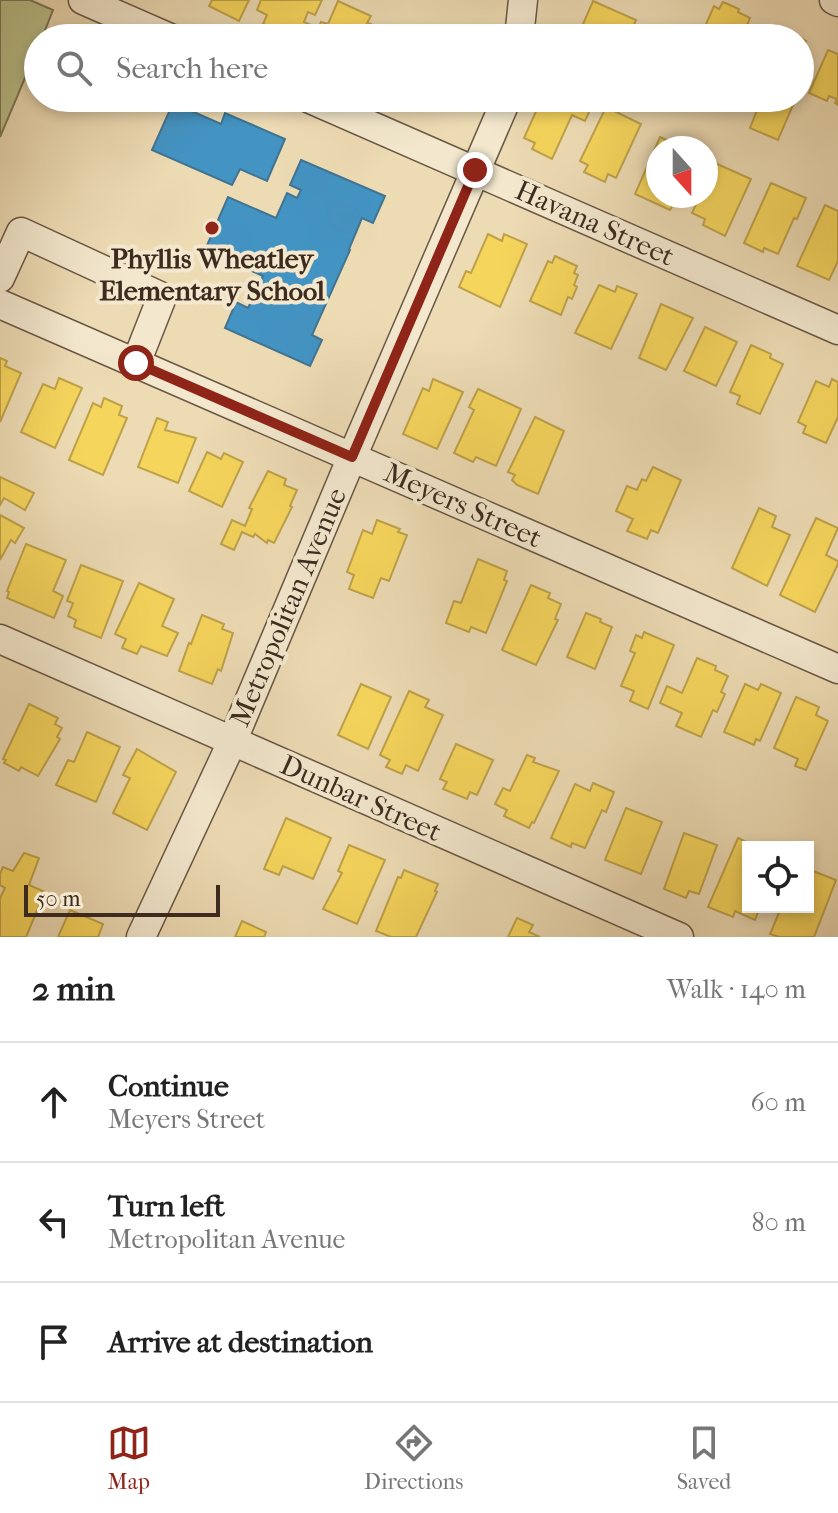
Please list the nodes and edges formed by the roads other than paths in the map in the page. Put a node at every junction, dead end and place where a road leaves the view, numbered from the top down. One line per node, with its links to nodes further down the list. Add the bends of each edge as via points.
1 (83, 0): 3 (street)
2 (523, 0): 4 (street)
3 (138, 24)
4 (520, 24)
5 (340, 112): 7 (street, Havana Street)
6 (501, 112): 7 (street, Metropolitan Avenue)
7 (475, 170): 10 (street, Havana Street); 12 (street, Metropolitan Avenue)
8 (0, 278): 11 (street, via 21,232 162,297)
9 (0, 304): 11 (street, Meyers Street)
10 (838, 330)
11 (136, 363): 12 (street, Meyers Street)
12 (352, 457): 14 (street, Meyers Street); 15 (street, Metropolitan Avenue)
13 (0, 639): 15 (street, Dunbar Street)
14 (838, 669)
15 (232, 742): 16 (street, Metropolitan Avenue); 17 (street, Dunbar Street)
16 (141, 937)
17 (679, 937)

